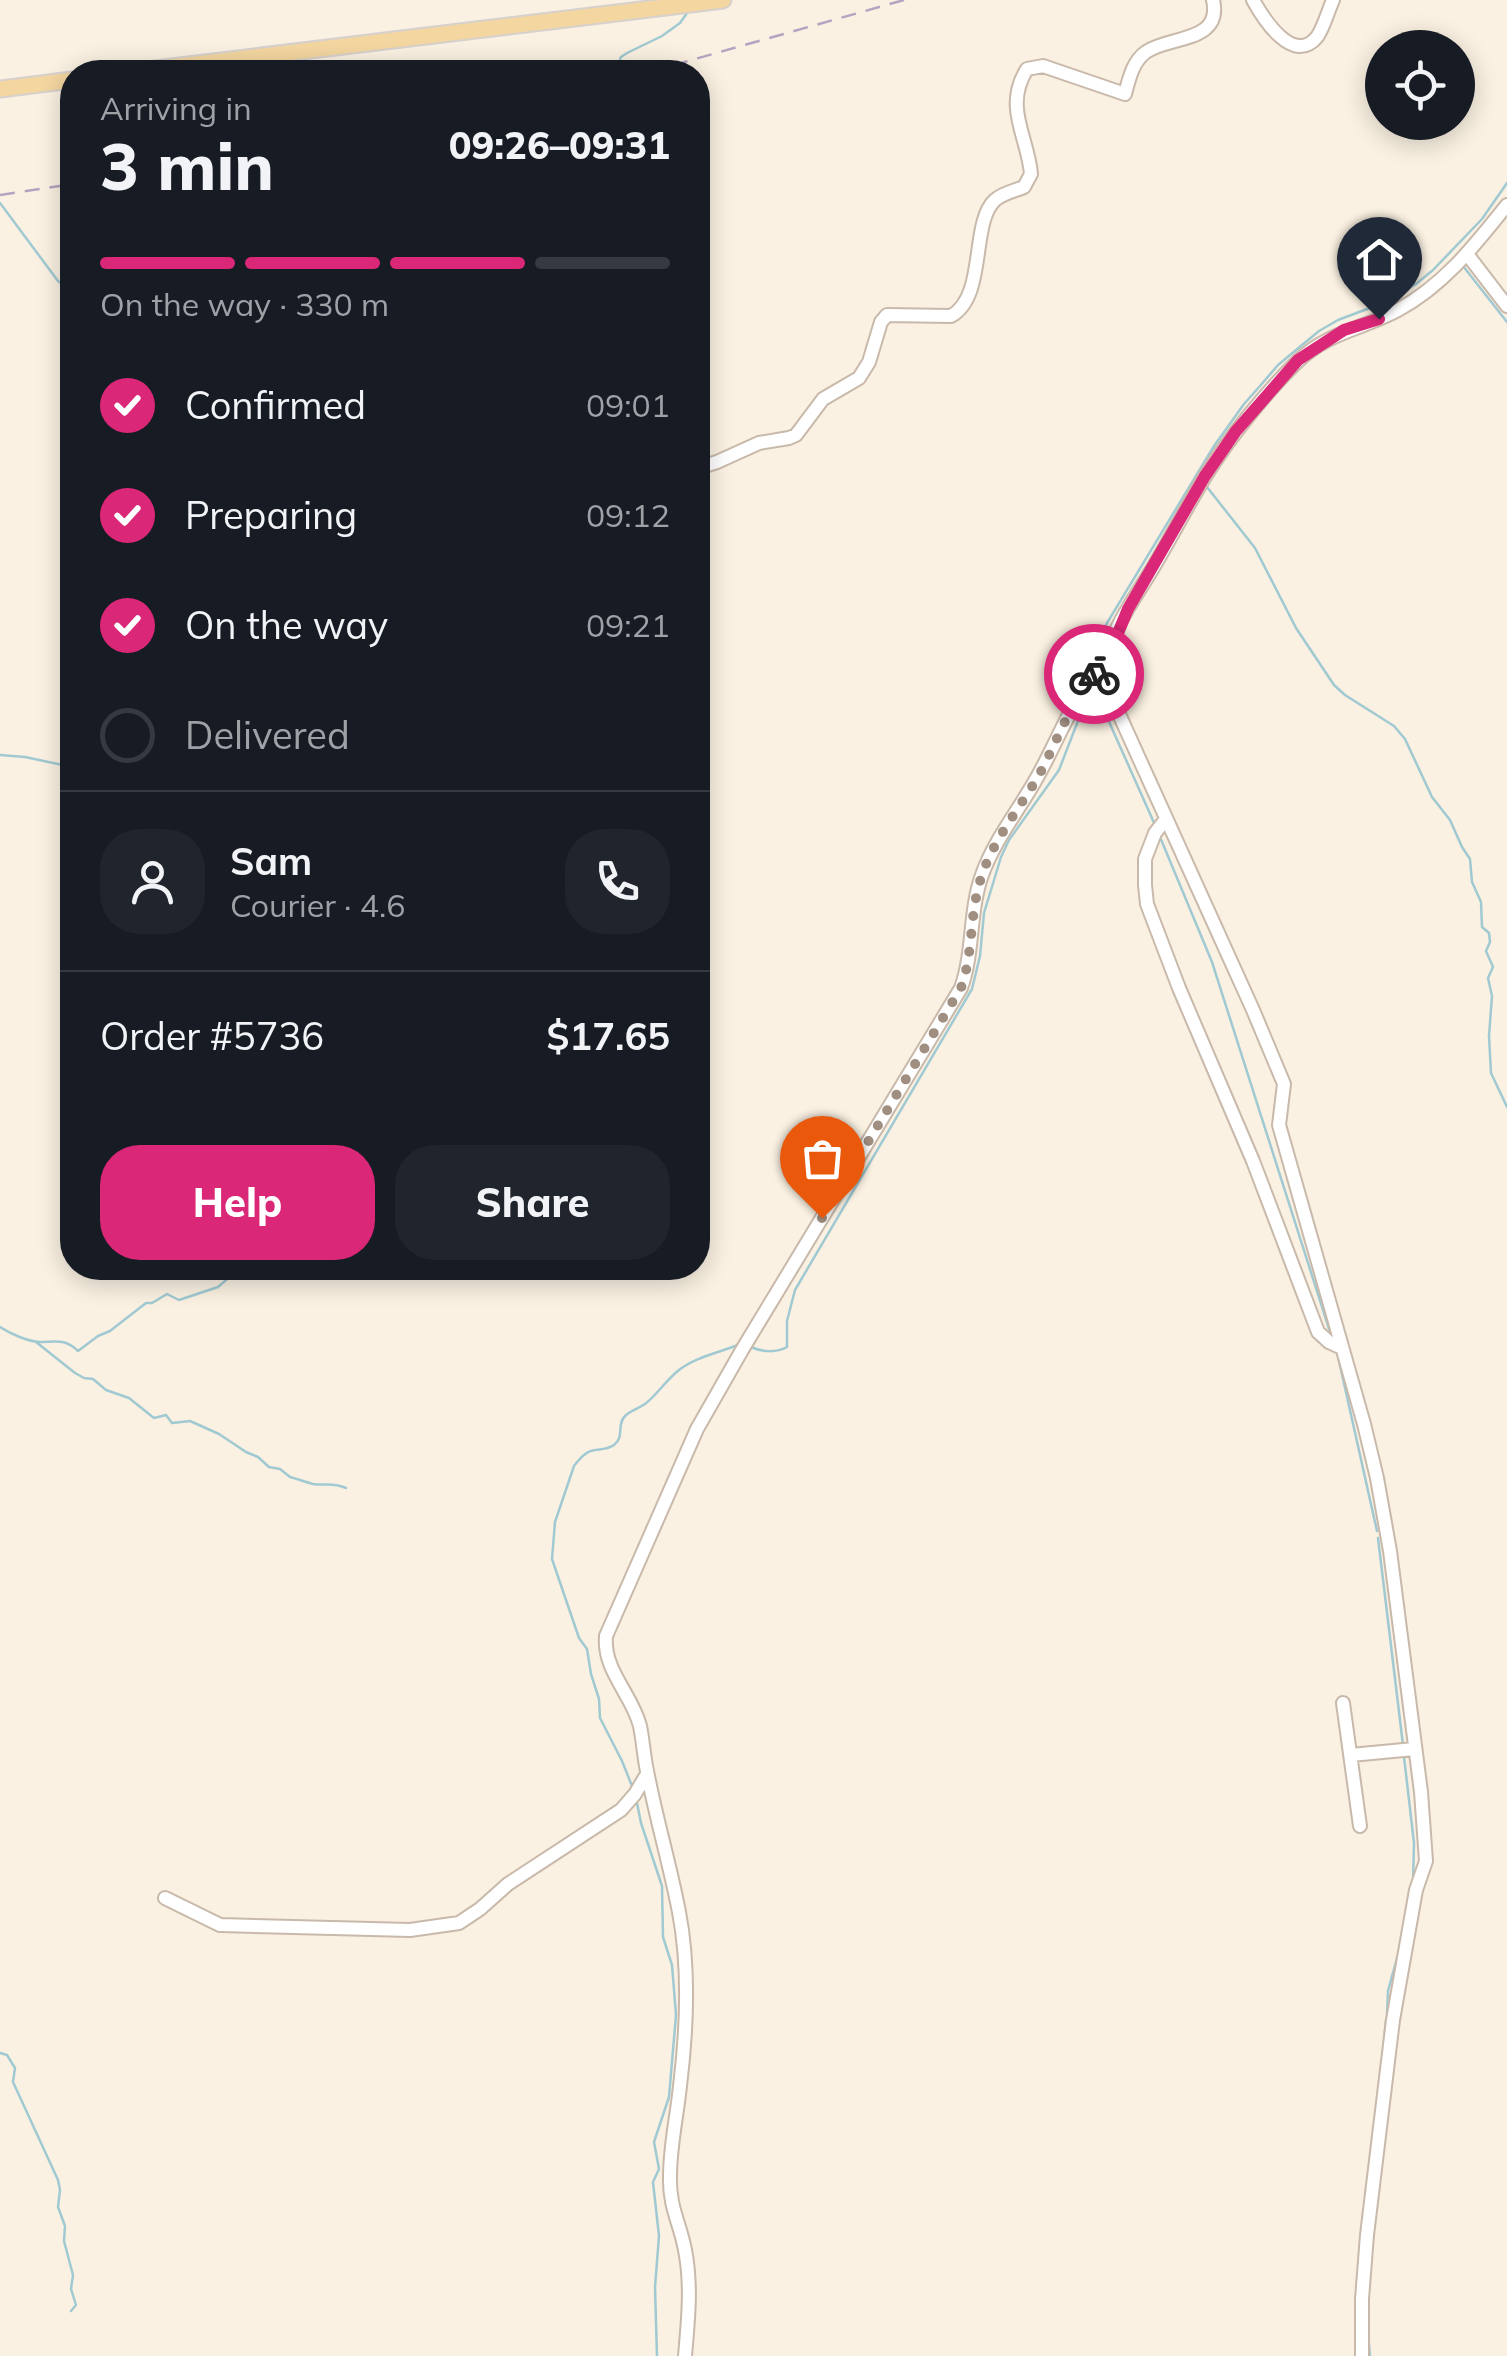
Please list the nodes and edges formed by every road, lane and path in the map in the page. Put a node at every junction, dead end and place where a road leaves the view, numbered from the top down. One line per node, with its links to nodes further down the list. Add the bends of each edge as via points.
1 (723, 0): 5 (main road)
2 (1213, 0): 11 (street, via 1214,19 1199,32 1138,59 1125,94 1043,66 1027,69 1017,112 1030,174 1024,187 989,208 959,311 887,315 860,378 823,399 796,435 758,442)
3 (1252, 0): 4 (street, via 1285,42 1298,45 1317,36)
4 (1332, 0)
5 (229, 60)
6 (60, 82): 7 (main road)
7 (0, 89)
8 (1507, 205): 9 (street)
9 (1466, 254): 10 (street); 12 (street, via 1398,310 1344,330 1298,360 1209,470 1128,609)
10 (1507, 306)
11 (710, 464)
12 (1106, 662): 13 (street, via 1109,692); 18 (street, via 1082,688 982,874 961,988 697,1429 617,1608 606,1656 636,1714)
13 (1166, 818): 14 (street, via 1284,1084 1279,1125); 14 (street, via 1144,870 1158,936 1318,1332)
14 (1342, 1348): 16 (street, via 1387,1533)
15 (1343, 1703): 17 (street)
16 (1414, 1750): 17 (street); 22 (street, via 1426,1861 1392,2020 1367,2235)
17 (1351, 1755): 19 (street)
18 (647, 1774): 20 (street, via 621,1810 459,1923 410,1930 220,1925); 21 (street, via 683,1946 686,2004 670,2192 688,2273)
19 (1360, 1826)
20 (165, 1898)
21 (685, 2356)
22 (1362, 2356)

